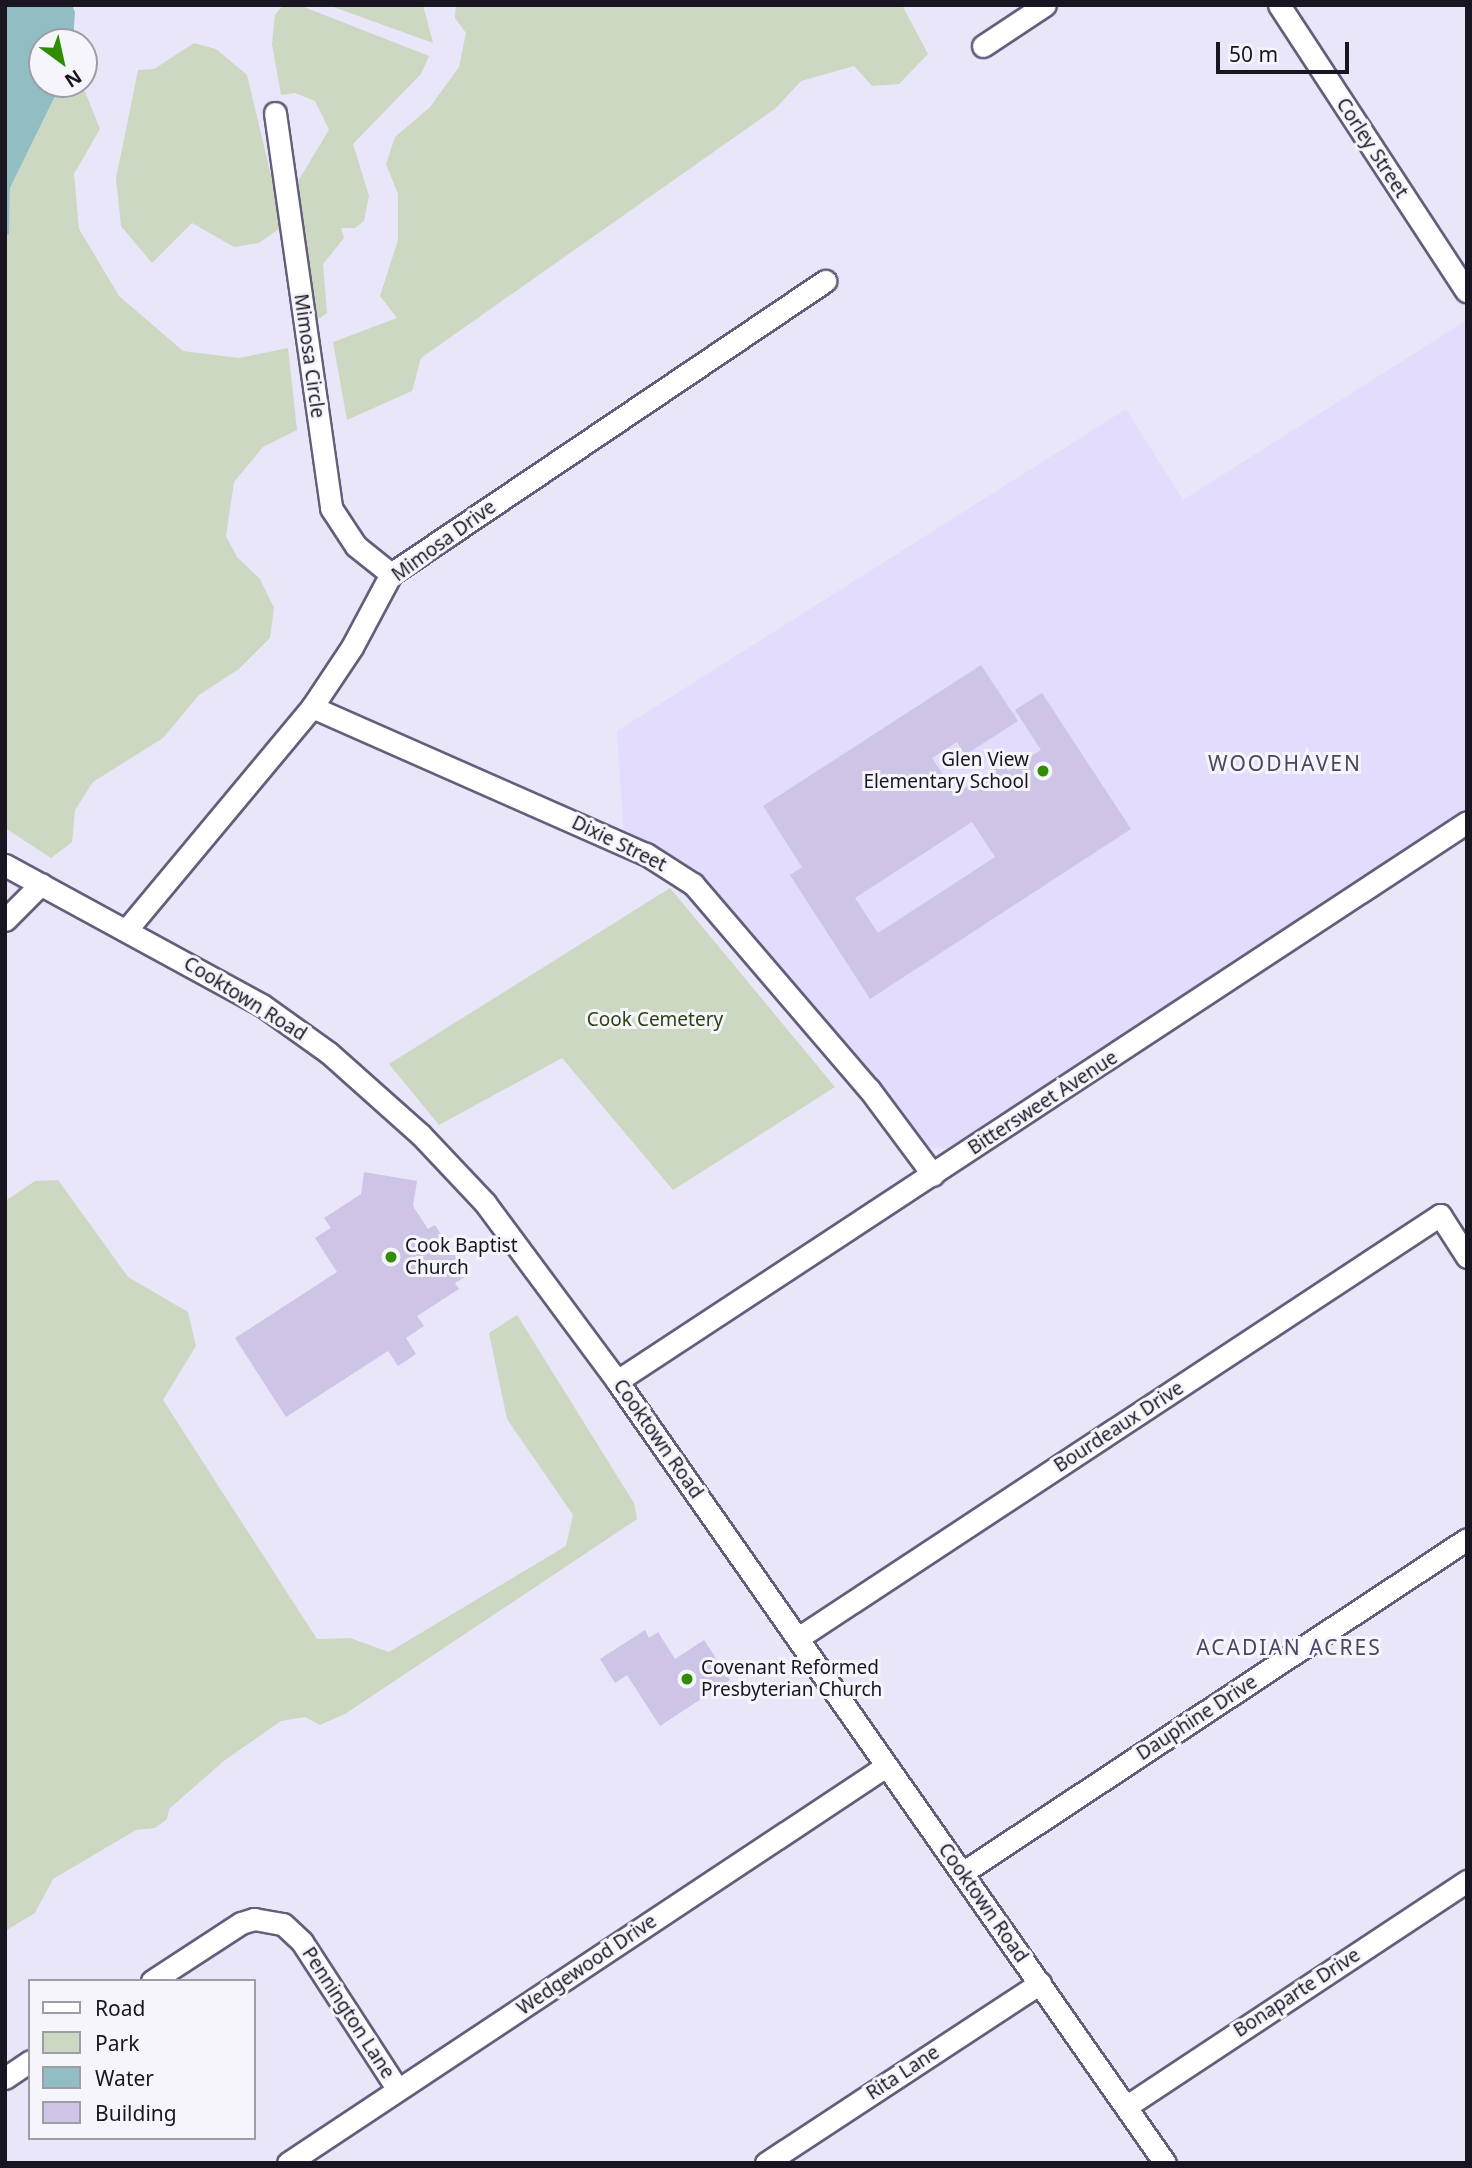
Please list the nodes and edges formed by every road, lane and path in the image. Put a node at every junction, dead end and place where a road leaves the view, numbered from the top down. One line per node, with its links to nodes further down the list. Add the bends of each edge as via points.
1 (1045, 5): 3 (street)
2 (1279, 5): 6 (street, Corley Street)
3 (983, 46)
4 (275, 113): 7 (street, Mimosa Circle, via 331,508 356,546)
5 (825, 281): 7 (street, Mimosa Drive)
6 (1466, 291)
7 (391, 574): 8 (street, Mimosa Drive, via 352,647)
8 (312, 707): 13 (street, Mimosa Drive); 14 (street, Dixie Street, via 646,853 693,884 869,1089)
9 (1467, 822): 14 (street, Bittersweet Avenue)
10 (5, 865): 11 (street, Cooktown Road)
11 (41, 884): 12 (street); 13 (street, Cooktown Road)
12 (5, 920)
13 (128, 928): 16 (street, Cooktown Road, via 262,1005 329,1053 421,1135 493,1213)
14 (933, 1175): 16 (street, Bittersweet Avenue)
15 (1467, 1257): 18 (street, Bourdeaux Drive, via 1440,1215)
16 (617, 1381): 18 (street, Cooktown Road)
17 (1467, 1539): 20 (street, Dauphine Drive)
18 (798, 1638): 19 (street, Cooktown Road)
19 (886, 1766): 20 (street, Cooktown Road); 26 (street, Wedgewood Drive)
20 (962, 1873): 23 (street, Cooktown Road)
21 (1467, 1881): 27 (street, Bonaparte Drive)
22 (155, 1979): 26 (street, Pennington Lane, via 241,1923 254,1919 283,1924 302,1942)
23 (1040, 1983): 27 (street, Cooktown Road); 29 (street, Rita Lane)
24 (28, 2062): 25 (street)
25 (5, 2078)
26 (398, 2090): 28 (street, Wedgewood Drive)
27 (1127, 2106): 30 (street, Cooktown Road)
28 (288, 2163)
29 (766, 2163)
30 (1166, 2163)

